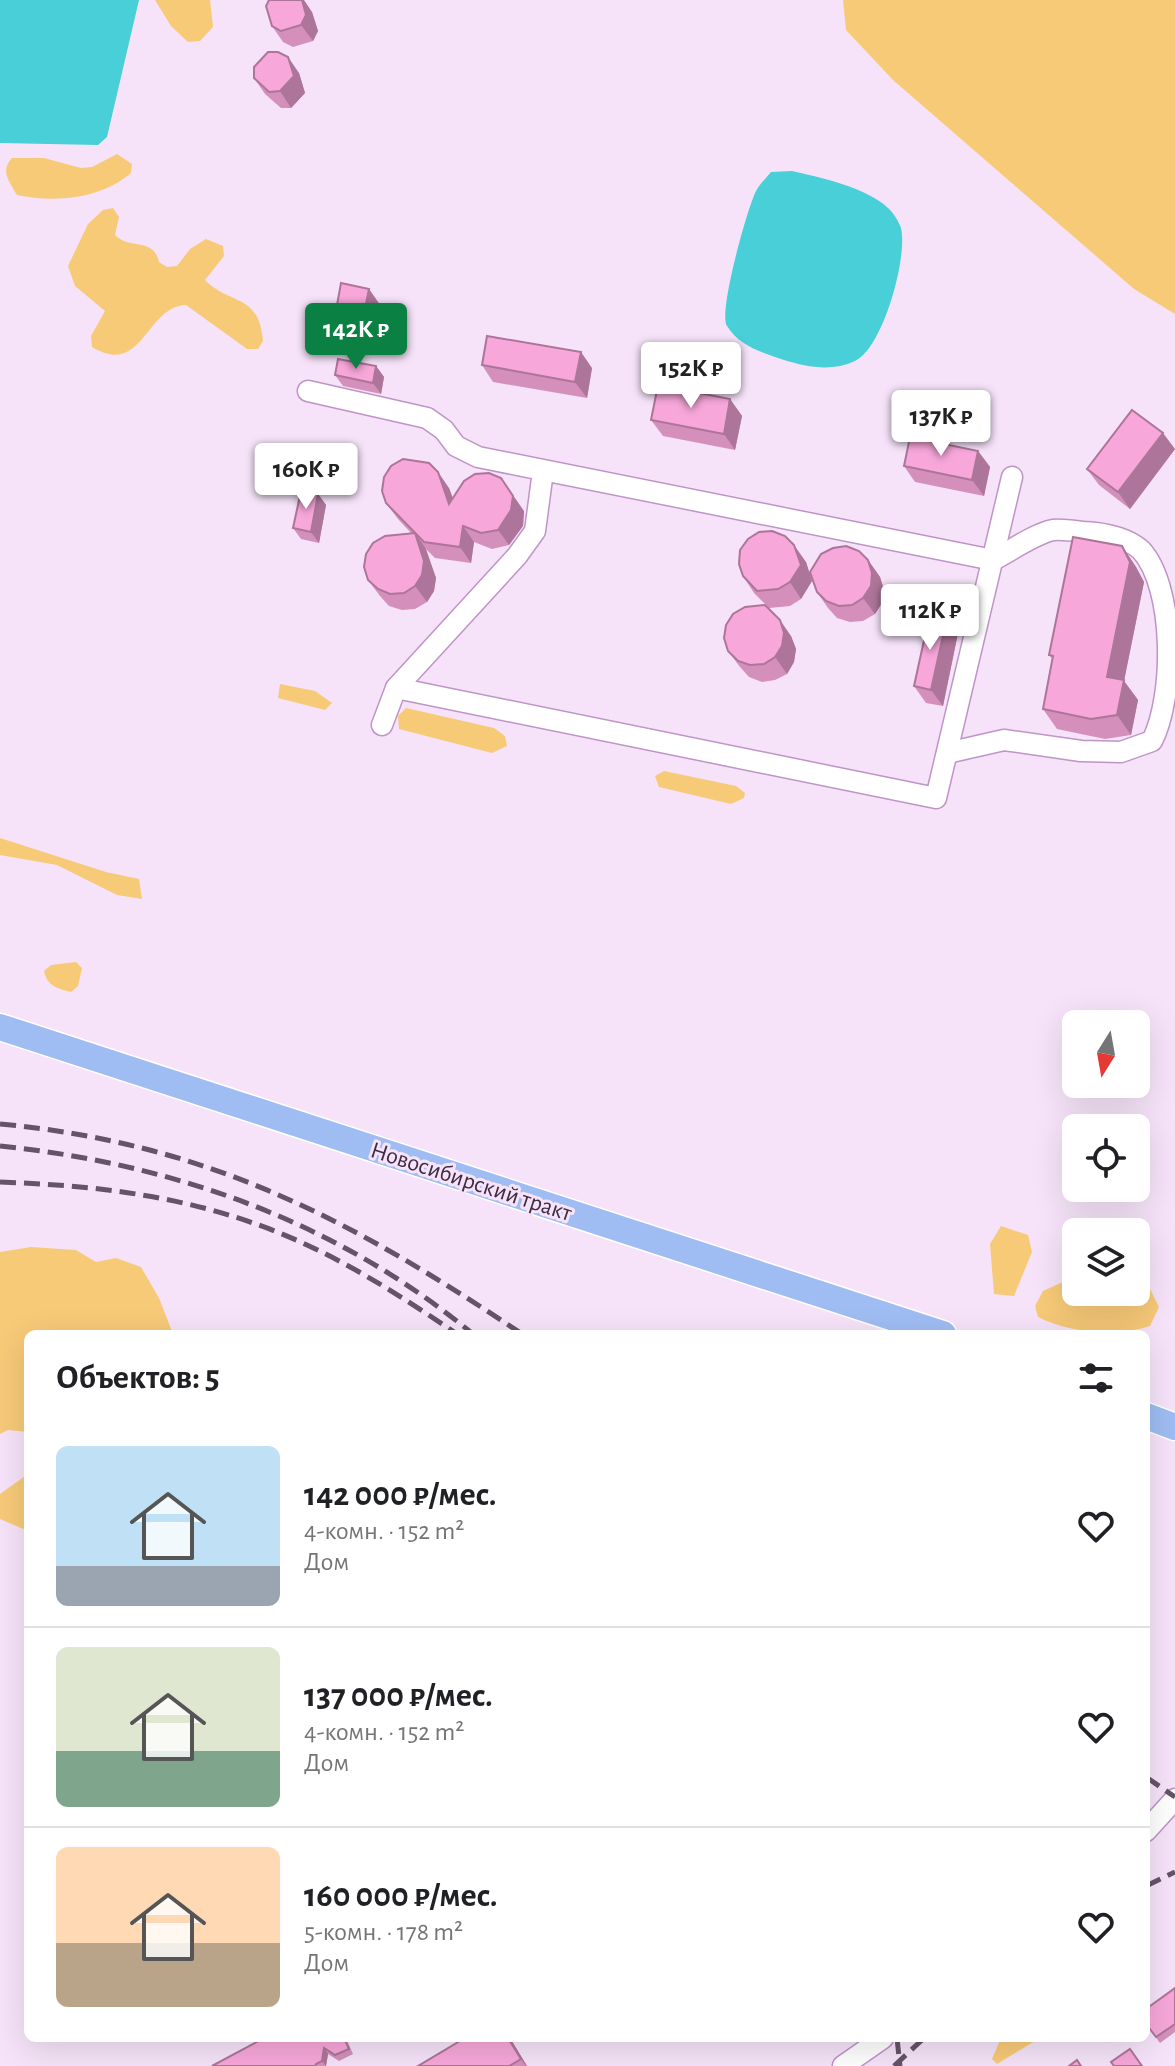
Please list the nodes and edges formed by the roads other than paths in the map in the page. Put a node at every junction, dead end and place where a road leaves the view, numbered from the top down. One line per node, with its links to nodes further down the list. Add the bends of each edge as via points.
1 (308, 391): 2 (street, via 427,418 456,446 478,457)
2 (543, 471): 4 (street); 5 (street, via 535,531)
3 (1012, 477): 4 (street)
4 (993, 560): 7 (street); 7 (street, via 1052,530 1117,537 1141,550 1156,568 1168,597 1171,646 1164,716 1152,741 1121,752 1004,740)
5 (396, 688): 6 (street); 7 (street, via 936,798)
6 (382, 725)
7 (947, 753)
8 (0, 1027): 9 (main road, Новосибирский тракт)
9 (931, 1330)
10 (1150, 1404): 11 (main road)
11 (1175, 1413)
12 (1150, 1418): 13 (main road)
13 (1175, 1427)
14 (1175, 1799): 15 (street)
15 (1150, 1827)
16 (877, 2042): 17 (street)
17 (843, 2066)

